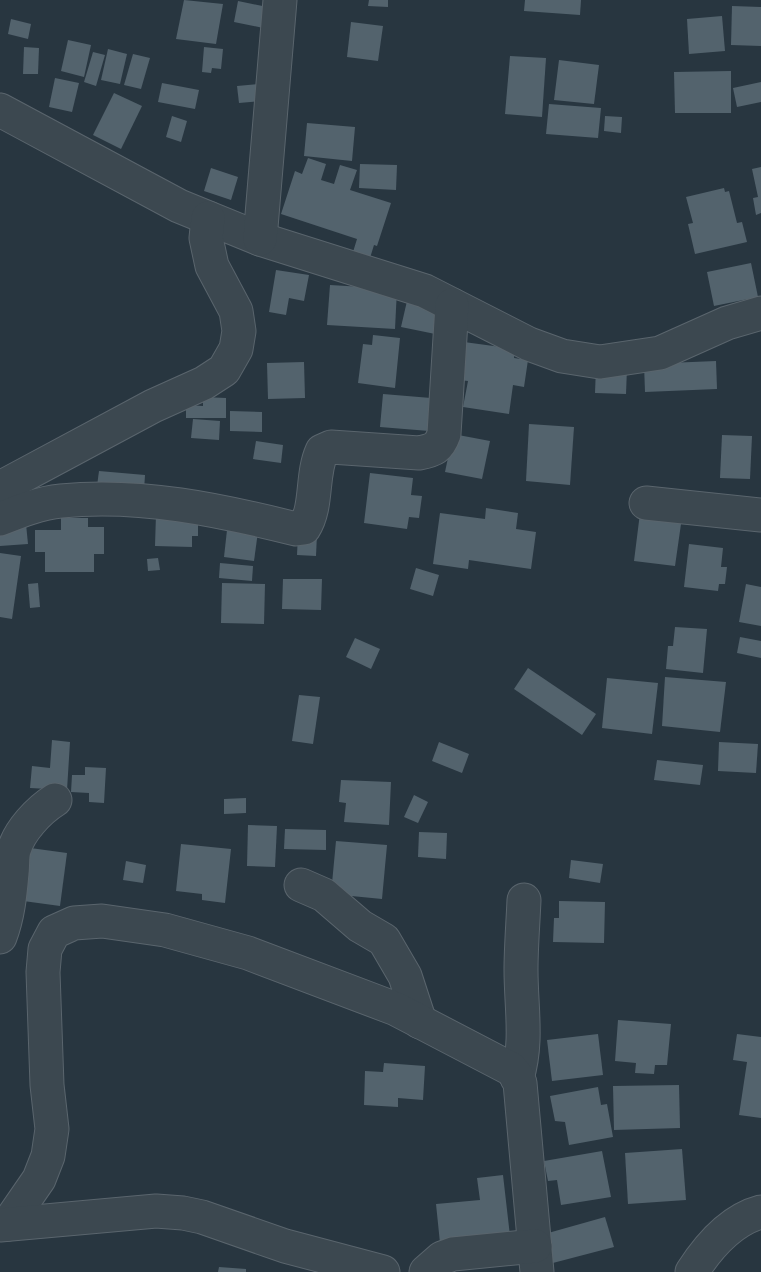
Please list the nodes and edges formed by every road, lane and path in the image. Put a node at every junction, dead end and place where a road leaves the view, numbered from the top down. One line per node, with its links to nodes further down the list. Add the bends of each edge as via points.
1 (276, 1): 4 (street)
2 (0, 110): 3 (street)
3 (208, 218): 4 (street); 7 (street, via 206,238 212,266 236,311 239,331 236,349 224,370)
4 (260, 239): 5 (street, via 425,291)
5 (452, 305): 6 (street, via 529,344 561,356 600,362 660,353 727,323); 10 (street, via 440,446 419,453 331,447 322,451 316,463 309,520 304,528 151,501 60,501 26,508)
6 (761, 313)
7 (0, 488)
8 (646, 503): 9 (street)
9 (761, 515)
10 (0, 519)
11 (55, 800): 14 (street, via 35,818 14,850 6,920)
12 (301, 885): 15 (street, via 324,895 360,926 384,940 405,976)
13 (524, 900): 16 (street, via 523,1047)
14 (0, 937)
15 (420, 1022): 16 (street, via 511,1069); 18 (street, via 396,1009 248,953 165,930 102,921 74,922 54,932 45,949 47,1085 52,1129 48,1156 39,1179)
16 (518, 1078): 19 (street)
17 (761, 1212): 22 (street, via 734,1224)
18 (4, 1225): 20 (street, via 156,1211 183,1213)
19 (536, 1259): 21 (street, via 453,1254)
20 (366, 1271)
21 (426, 1272)
22 (692, 1272)

